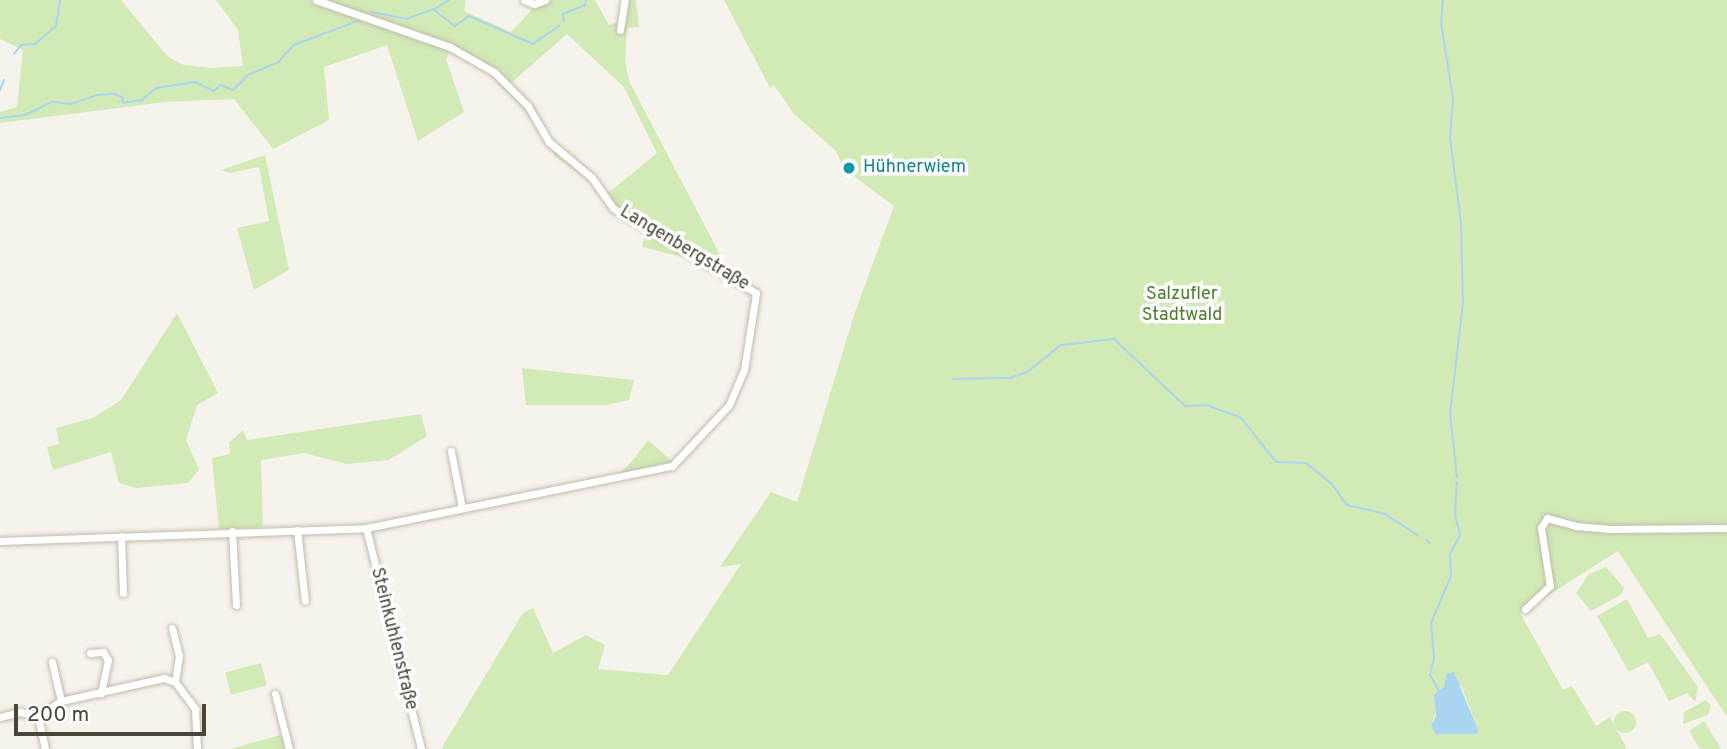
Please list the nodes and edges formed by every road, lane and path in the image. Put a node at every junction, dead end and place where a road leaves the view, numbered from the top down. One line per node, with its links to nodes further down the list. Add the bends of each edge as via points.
1 (316, 0): 7 (street, Langenbergstraße, via 450,47 494,72 528,106 549,142 591,177 613,208 757,293 736,392 711,427 672,466)
2 (523, 0): 3 (street, via 534,4)
3 (545, 0)
4 (625, 0): 5 (street)
5 (620, 30)
6 (451, 451): 7 (street)
7 (462, 508): 8 (street, Langenbergstraße)
8 (366, 528): 10 (street, Langenbergstraße); 30 (street, Steinkuhlenstraße)
9 (1727, 528): 17 (street, via 1611,529 1547,518 1541,528 1550,586)
10 (297, 530): 11 (street, Langenbergstraße); 15 (street)
11 (232, 531): 12 (street, Langenbergstraße); 16 (street)
12 (121, 536): 13 (street, Langenbergstraße); 14 (street)
13 (0, 541)
14 (123, 593)
15 (305, 601)
16 (236, 605)
17 (1525, 608)
18 (172, 628): 21 (street, via 179,656)
19 (90, 653): 22 (street, via 103,652 108,660)
20 (52, 663): 24 (street)
21 (175, 682): 22 (street, via 164,678); 28 (street, via 195,709)
22 (101, 693): 24 (street)
23 (275, 694): 29 (street)
24 (61, 701): 25 (street)
25 (38, 716): 26 (street, via 20,712); 27 (street)
26 (0, 717)
27 (45, 749)
28 (197, 749)
29 (289, 749)
30 (421, 749)

